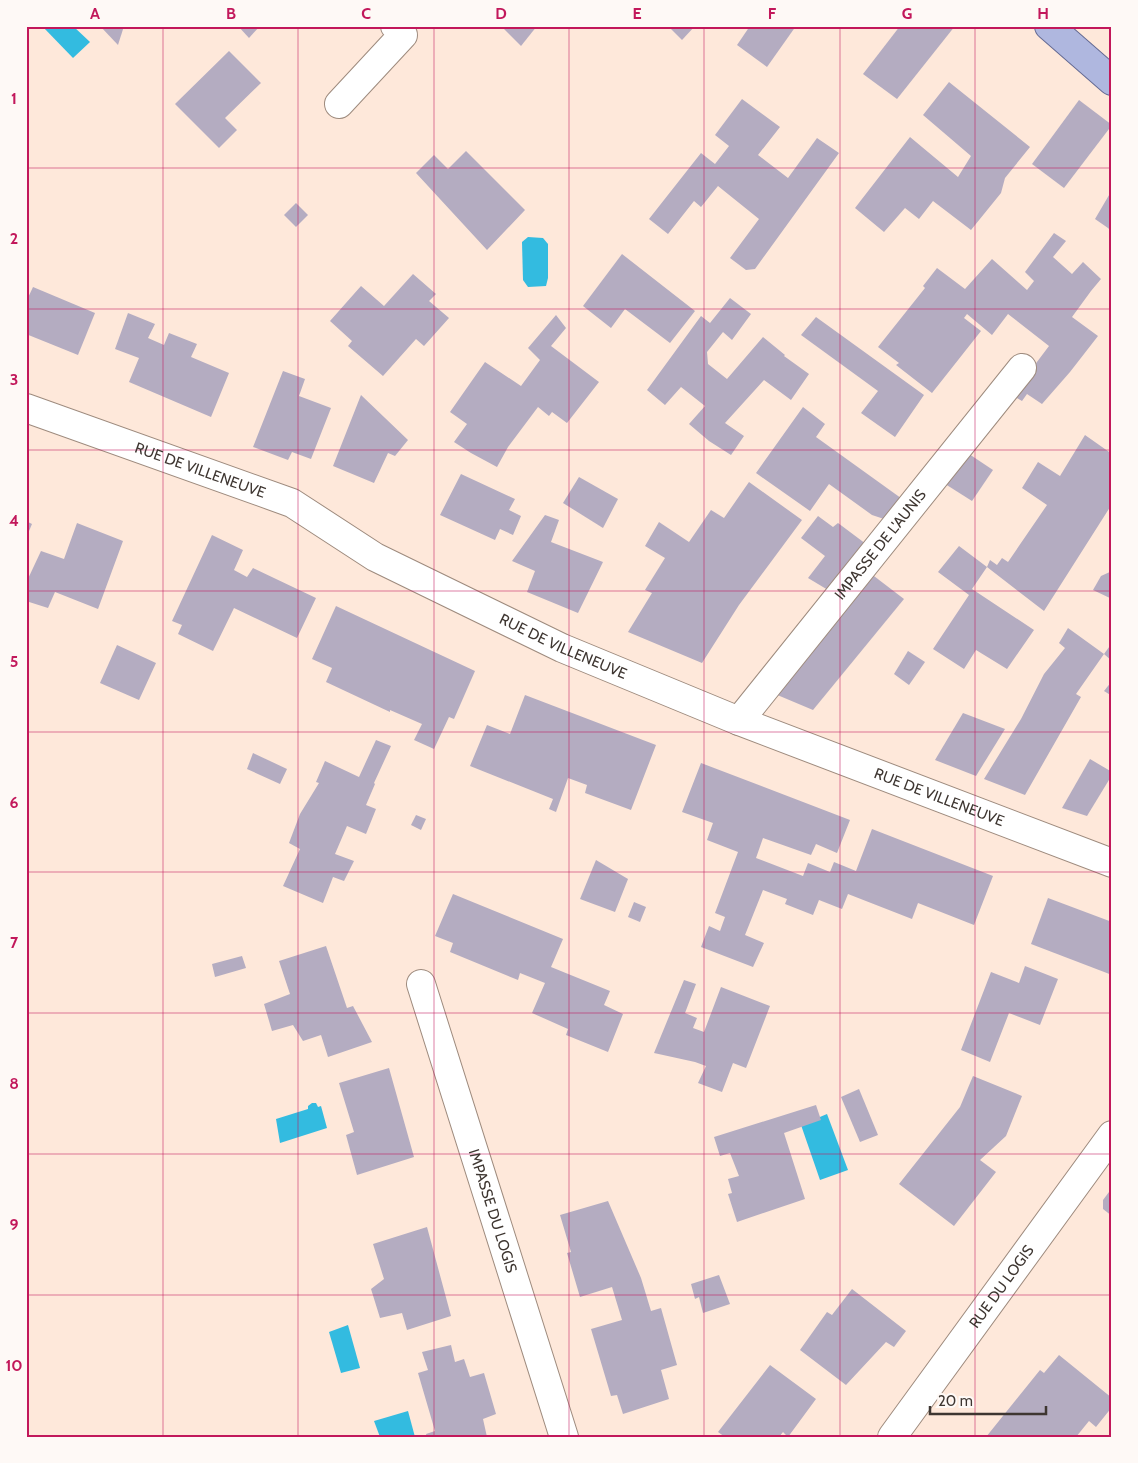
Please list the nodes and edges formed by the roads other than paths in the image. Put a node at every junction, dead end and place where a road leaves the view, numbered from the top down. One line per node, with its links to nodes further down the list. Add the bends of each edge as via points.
1 (395, 26): 4 (street, via 403,35)
2 (1049, 26): 3 (main road)
3 (1112, 81)
4 (339, 104)
5 (1022, 368): 7 (street, IMPASSE DE L'AUNIS)
6 (26, 408): 7 (street, RUE DE VILLENEUVE, via 292,503 375,557 562,648)
7 (739, 722): 8 (street, RUE DE VILLENEUVE)
8 (1112, 863)
9 (421, 984): 11 (street, IMPASSE DU LOGIS)
10 (1112, 1135): 12 (street, RUE DU LOGIS)
11 (564, 1437)
12 (892, 1437)

